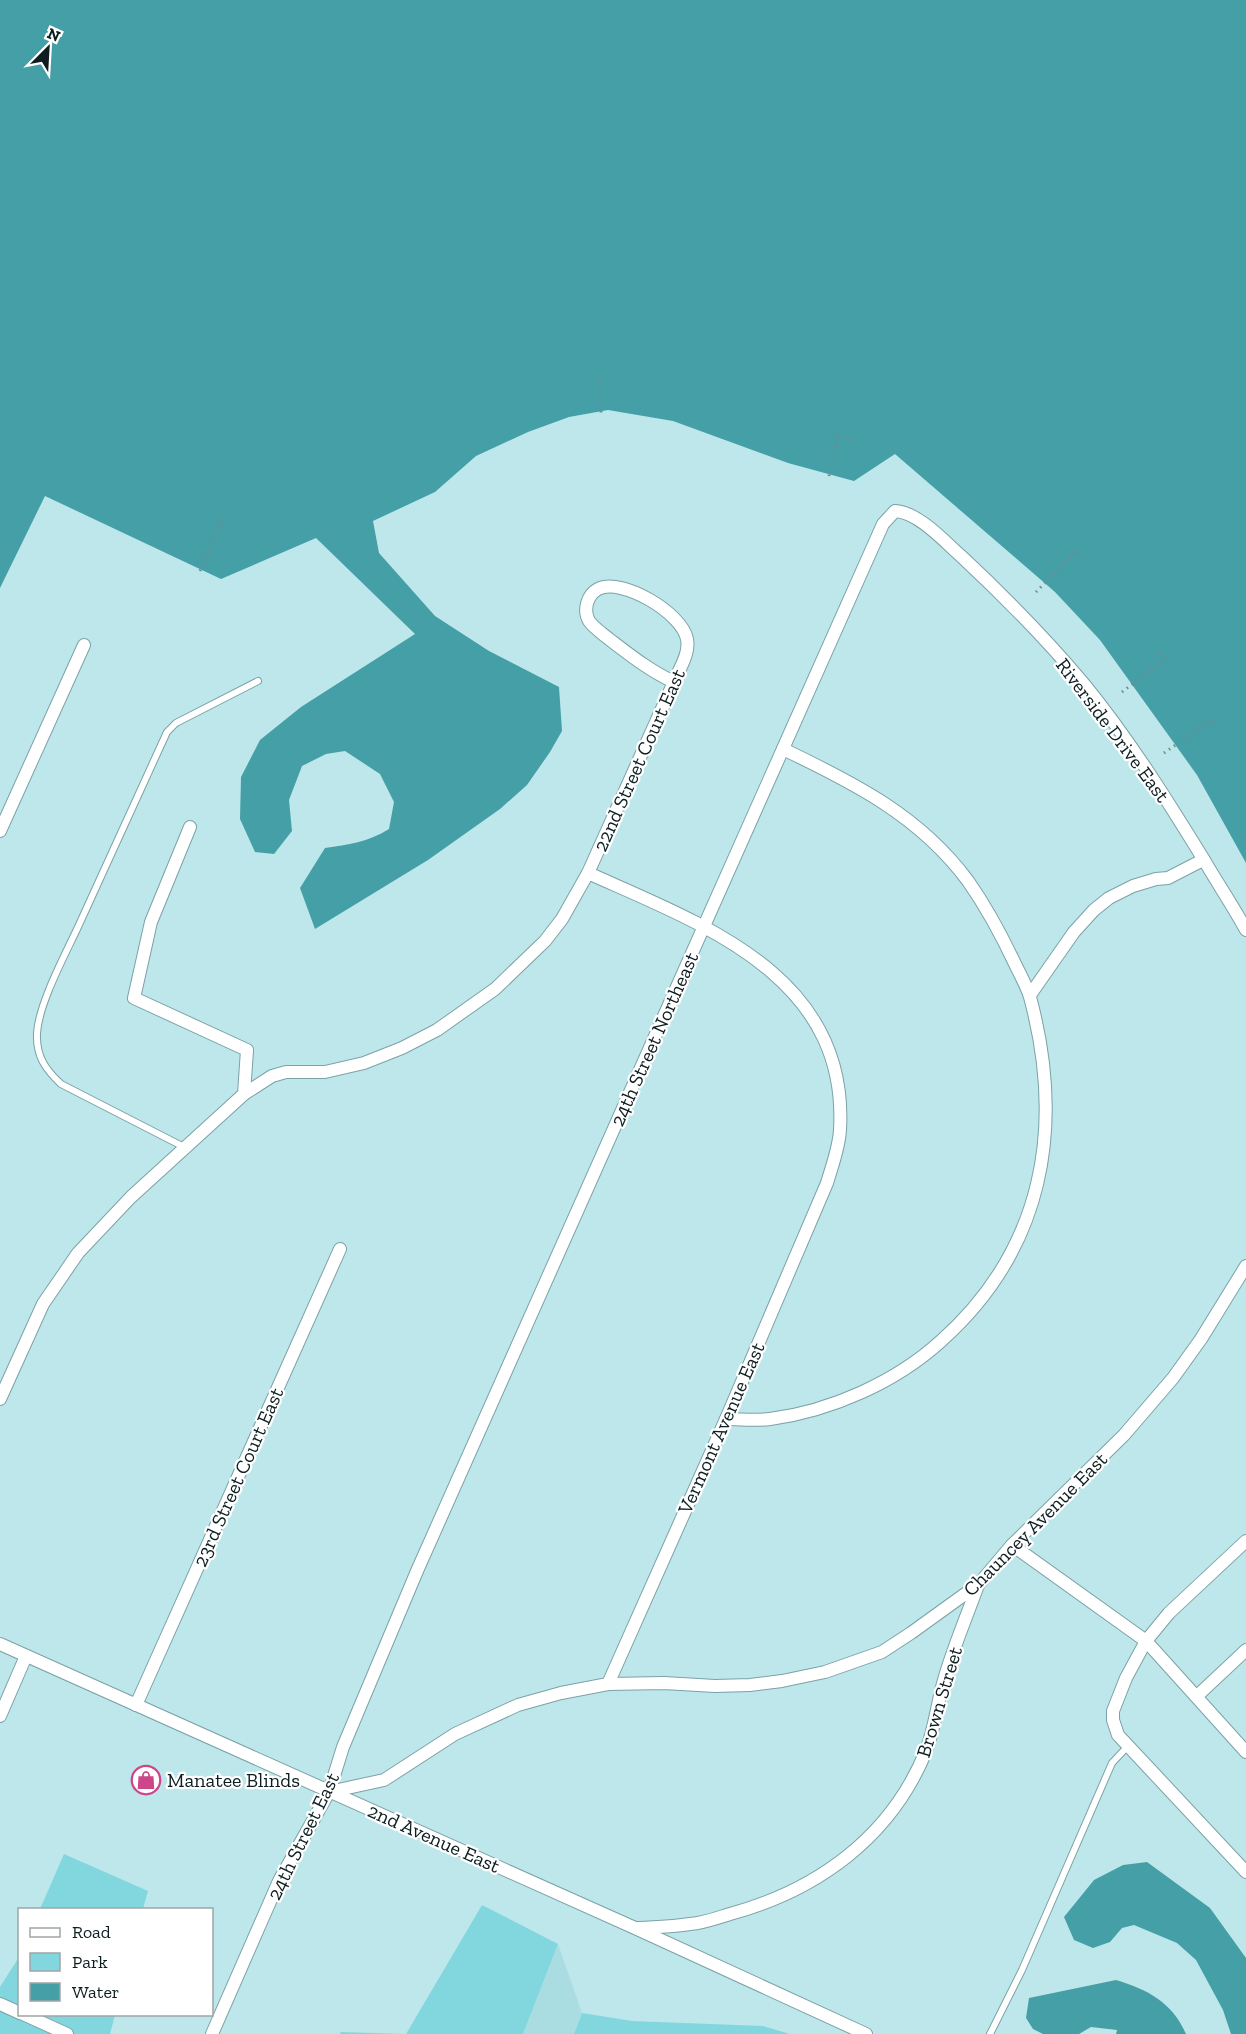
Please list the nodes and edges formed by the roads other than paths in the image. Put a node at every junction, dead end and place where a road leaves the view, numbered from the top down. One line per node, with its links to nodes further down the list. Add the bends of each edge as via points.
1 (895, 511): 5 (street, 24th Street Northeast, via 883,524); 8 (street, Riverside Drive East, via 914,516 949,545 999,592 1084,684 1141,762)
2 (84, 645): 7 (street)
3 (258, 681): 14 (lane, via 176,723 167,732 40,1014 39,1051 45,1069 61,1084)
4 (674, 682): 4 (street, 22nd Street Court East, via 646,668 593,626 586,615 591,594 603,587 618,588 651,600 677,621 685,633 687,651); 9 (street, 22nd Street Court East)
5 (783, 749): 10 (street, 24th Street Northeast); 12 (street, via 865,790 932,840 987,910)
6 (190, 827): 13 (street, via 151,922 134,998 247,1050)
7 (0, 831)
8 (1203, 860): 11 (street, Riverside Drive East); 12 (street, via 1168,878 1133,886 1109,898 1074,932)
9 (588, 873): 10 (street, Vermont Avenue East); 13 (street, 22nd Street Court East, via 562,919 529,958 495,989 437,1030 364,1063 325,1072 286,1072)
10 (704, 928): 18 (street, Vermont Avenue East, via 736,945 794,991 826,1045 840,1103 838,1141 827,1183); 21 (street, 24th Street Northeast)
11 (1246, 930)
12 (1030, 995): 18 (street, via 1047,1094 1044,1155 1028,1218 988,1290 963,1322 926,1354 875,1386 769,1420)
13 (244, 1094): 14 (street, 22nd Street Court East)
14 (185, 1148): 17 (street, 22nd Street Court East, via 78,1253 43,1304)
15 (340, 1249): 29 (street, 23rd Street Court East)
16 (1246, 1266): 20 (street, Chauncey Avenue East, via 1173,1378 1124,1435)
17 (0, 1399)
18 (726, 1419): 27 (street, Vermont Avenue East)
19 (1246, 1541): 23 (street, via 1169,1613)
20 (1012, 1545): 22 (street, Chauncey Avenue East); 23 (street)
21 (417, 1571): 33 (street, 24th Street East, via 343,1747)
22 (979, 1584): 27 (street, Chauncey Avenue East, via 882,1652 825,1672 750,1685); 35 (street, Brown Street, via 944,1677 926,1750 910,1782 873,1834 855,1852 810,1882 747,1910 692,1924)
23 (1146, 1641): 28 (street); 31 (street, via 1113,1711 1116,1731)
24 (0, 1644): 26 (street, 2nd Avenue East)
25 (1246, 1650): 28 (street)
26 (26, 1656): 29 (street, 2nd Avenue East); 30 (street)
27 (608, 1684): 33 (street, via 518,1705 455,1734 384,1780)
28 (1197, 1696): 32 (street)
29 (136, 1705): 33 (street, 2nd Avenue East)
30 (0, 1716)
31 (1128, 1746): 34 (street); 42 (lane, via 1112,1763)
32 (1246, 1752)
33 (329, 1792): 35 (street, 2nd Avenue East); 40 (street, 24th Street East, via 279,1881)
34 (1246, 1872)
35 (634, 1928): 41 (street, 2nd Avenue East)
36 (0, 2004): 37 (street)
37 (18, 2013)
38 (26, 2016): 39 (street)
39 (67, 2034)
40 (212, 2034)
41 (866, 2034)
42 (990, 2034)

